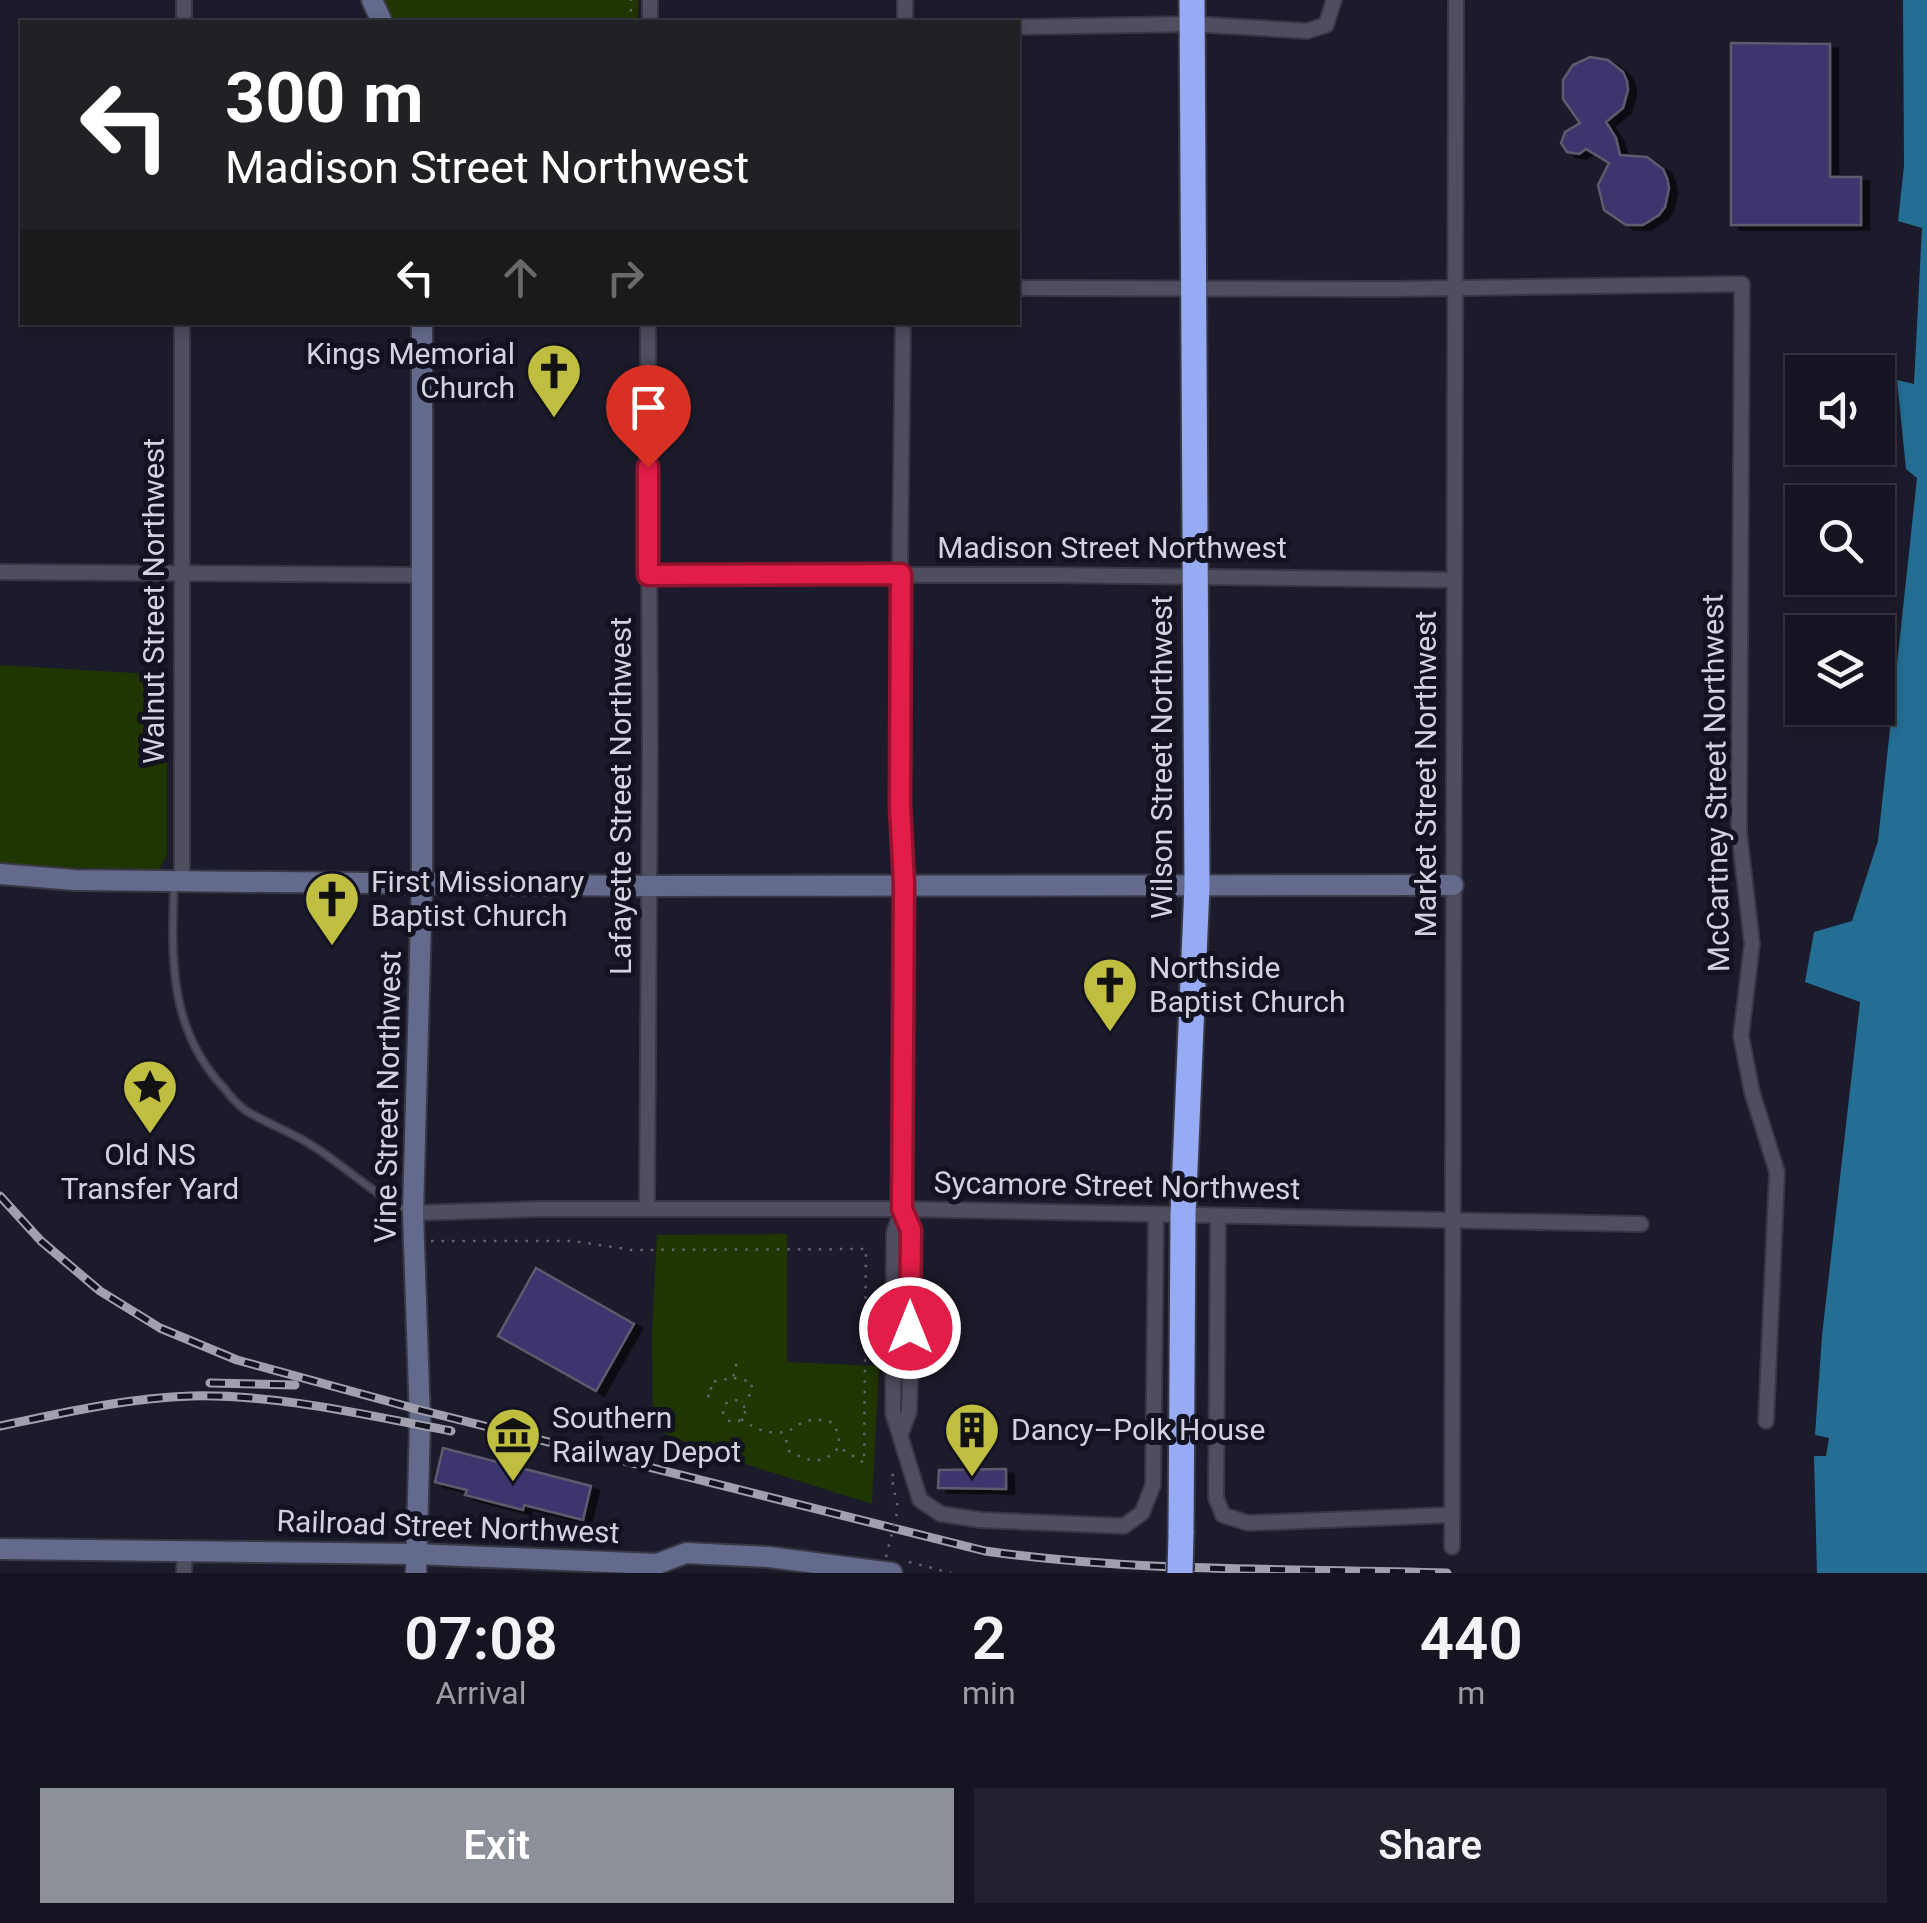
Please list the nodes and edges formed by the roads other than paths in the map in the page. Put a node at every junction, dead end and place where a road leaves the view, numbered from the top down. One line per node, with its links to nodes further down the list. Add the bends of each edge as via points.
1 (1334, 0): 3 (street, via 1326,25 1307,32)
2 (1456, 0): 6 (street, Market Street Northwest)
3 (1192, 12): 4 (street); 7 (highway, Wilson Street Northwest)
4 (1020, 28)
5 (1020, 288): 7 (street)
6 (1455, 288): 7 (street); 18 (street, Market Street Northwest); 34 (street, McCartney Street Northwest, via 1742,284 1739,832 1752,944 1741,1036 1777,1172)
7 (1195, 290): 17 (highway, Wilson Street Northwest)
8 (182, 325): 13 (street, Walnut Street Northwest)
9 (422, 325): 15 (street, Vine Street Northwest)
10 (648, 325): 16 (street, Lafayette Street Northwest)
11 (903, 325): 14 (street)
12 (0, 572): 13 (street)
13 (183, 572): 15 (street); 20 (street, Walnut Street Northwest)
14 (901, 574): 16 (street, Madison Street Northwest); 17 (street, Madison Street Northwest); 22 (street)
15 (422, 575): 21 (street, Vine Street Northwest)
16 (648, 575): 23 (street, Lafayette Street Northwest)
17 (1194, 577): 18 (street, Madison Street Northwest); 24 (highway, Wilson Street Northwest)
18 (1454, 580): 25 (street, Market Street Northwest)
19 (0, 874): 20 (street)
20 (178, 880): 21 (street); 28 (lane, via 179,1003 190,1043 213,1077 242,1108 312,1145)
21 (422, 882): 23 (street); 28 (street, Vine Street Northwest)
22 (904, 884): 23 (street); 24 (street); 26 (street)
23 (648, 886): 27 (street, Lafayette Street Northwest)
24 (1196, 886): 25 (street); 30 (highway, Wilson Street Northwest)
25 (1453, 886): 32 (street, Market Street Northwest)
26 (902, 1209): 27 (street, Sycamore Street Northwest); 29 (street, Sycamore Street Northwest); 29 (street, via 894,1233 893,1413 920,1500 941,1514 981,1520 1124,1526 1142,1514 1153,1484)
27 (647, 1210): 28 (street, Sycamore Street Northwest)
28 (412, 1213): 40 (street, Vine Street Northwest, via 420,1410)
29 (1156, 1214): 30 (street, Sycamore Street Northwest)
30 (1183, 1215): 31 (street, Sycamore Street Northwest); 43 (highway, Wilson Street Northwest, bridge)
31 (1218, 1216): 32 (street, Sycamore Street Northwest); 35 (street, via 1216,1498 1223,1514 1248,1523)
32 (1452, 1220): 33 (street, Sycamore Street Northwest); 35 (street, Market Street Northwest)
33 (1640, 1224)
34 (1766, 1420)
35 (1451, 1515): 36 (street, Market Street Northwest)
36 (1452, 1547)
37 (0, 1549): 38 (street, Railroad Street Northwest)
38 (185, 1551): 40 (street, Railroad Street Northwest); 42 (street)
39 (891, 1562): 41 (street, Railroad Street Northwest, via 686,1552)
40 (416, 1563): 41 (street, Railroad Street Northwest)
41 (662, 1570)
42 (184, 1573)
43 (1180, 1573)

